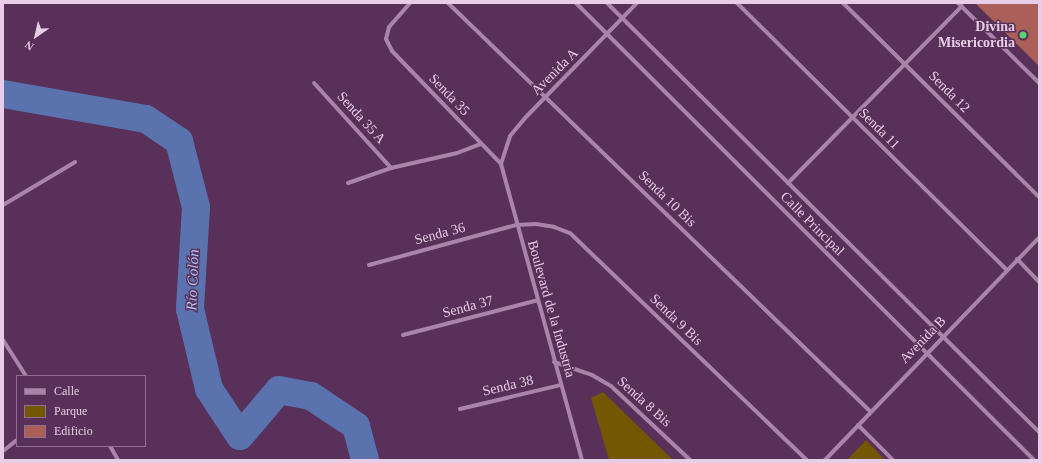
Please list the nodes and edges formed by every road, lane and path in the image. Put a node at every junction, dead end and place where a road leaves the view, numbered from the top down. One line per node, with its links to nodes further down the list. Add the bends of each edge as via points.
1 (410, 3): 16 (street, Senda 35, via 389,27 386,38 392,51)
2 (448, 3): 14 (street, Senda 10 Bis)
3 (576, 3): 10 (street, Calle Principal)
4 (607, 3): 9 (street, Calle Principal)
5 (637, 3): 9 (street, Avenida A)
6 (737, 3): 15 (street, Senda 11)
7 (843, 3): 11 (street, Senda 12)
8 (960, 5): 11 (street); 13 (street)
9 (623, 18): 10 (street, Avenida A); 21 (street, Calle Principal)
10 (608, 34): 14 (street, Avenida A); 34 (street, Calle Principal)
11 (906, 64): 15 (street); 22 (street, Senda 12)
12 (314, 83): 19 (street, Senda 35 A)
13 (1039, 83)
14 (545, 98): 18 (street, Avenida A, via 510,136); 39 (street, Senda 10 Bis)
15 (853, 118): 21 (street); 28 (street, Senda 11)
16 (480, 144): 18 (street, Senda 35); 19 (street, via 457,153)
17 (75, 162): 23 (street)
18 (501, 164): 24 (street, Boulevard de la Industria)
19 (391, 168): 20 (street)
20 (348, 183)
21 (788, 183): 32 (street, Calle Principal)
22 (1039, 197)
23 (3, 205)
24 (516, 225): 27 (street, Senda 36); 30 (street, Boulevard de la Industria); 48 (street, Senda 9 Bis, via 536,224 570,233)
25 (1039, 238): 26 (street, Avenida B)
26 (1017, 259): 28 (street, Avenida B); 29 (street)
27 (369, 264)
28 (1007, 270): 32 (street, Avenida B)
29 (1039, 282)
30 (538, 300): 31 (street, Senda 37); 35 (street, Boulevard de la Industria)
31 (403, 335)
32 (942, 337): 34 (street, Avenida B); 41 (street, Calle Principal)
33 (3, 340): 36 (street)
34 (925, 354): 39 (street, Avenida B); 51 (street, Calle Principal)
35 (554, 362): 37 (street, Boulevard de la Industria); 47 (street, Senda 8 Bis, via 592,375 611,386)
36 (25, 375)
37 (561, 385): 38 (street, Senda 38); 46 (street, Boulevard de la Industria)
38 (460, 409)
39 (871, 412): 40 (street, Avenida B)
40 (858, 425): 49 (street, Avenida B); 50 (street)
41 (1039, 432)
42 (16, 441): 44 (street)
43 (111, 447): 45 (street)
44 (3, 451)
45 (118, 460)
46 (581, 460)
47 (690, 460)
48 (807, 460)
49 (825, 460)
50 (893, 460)
51 (1034, 460)

